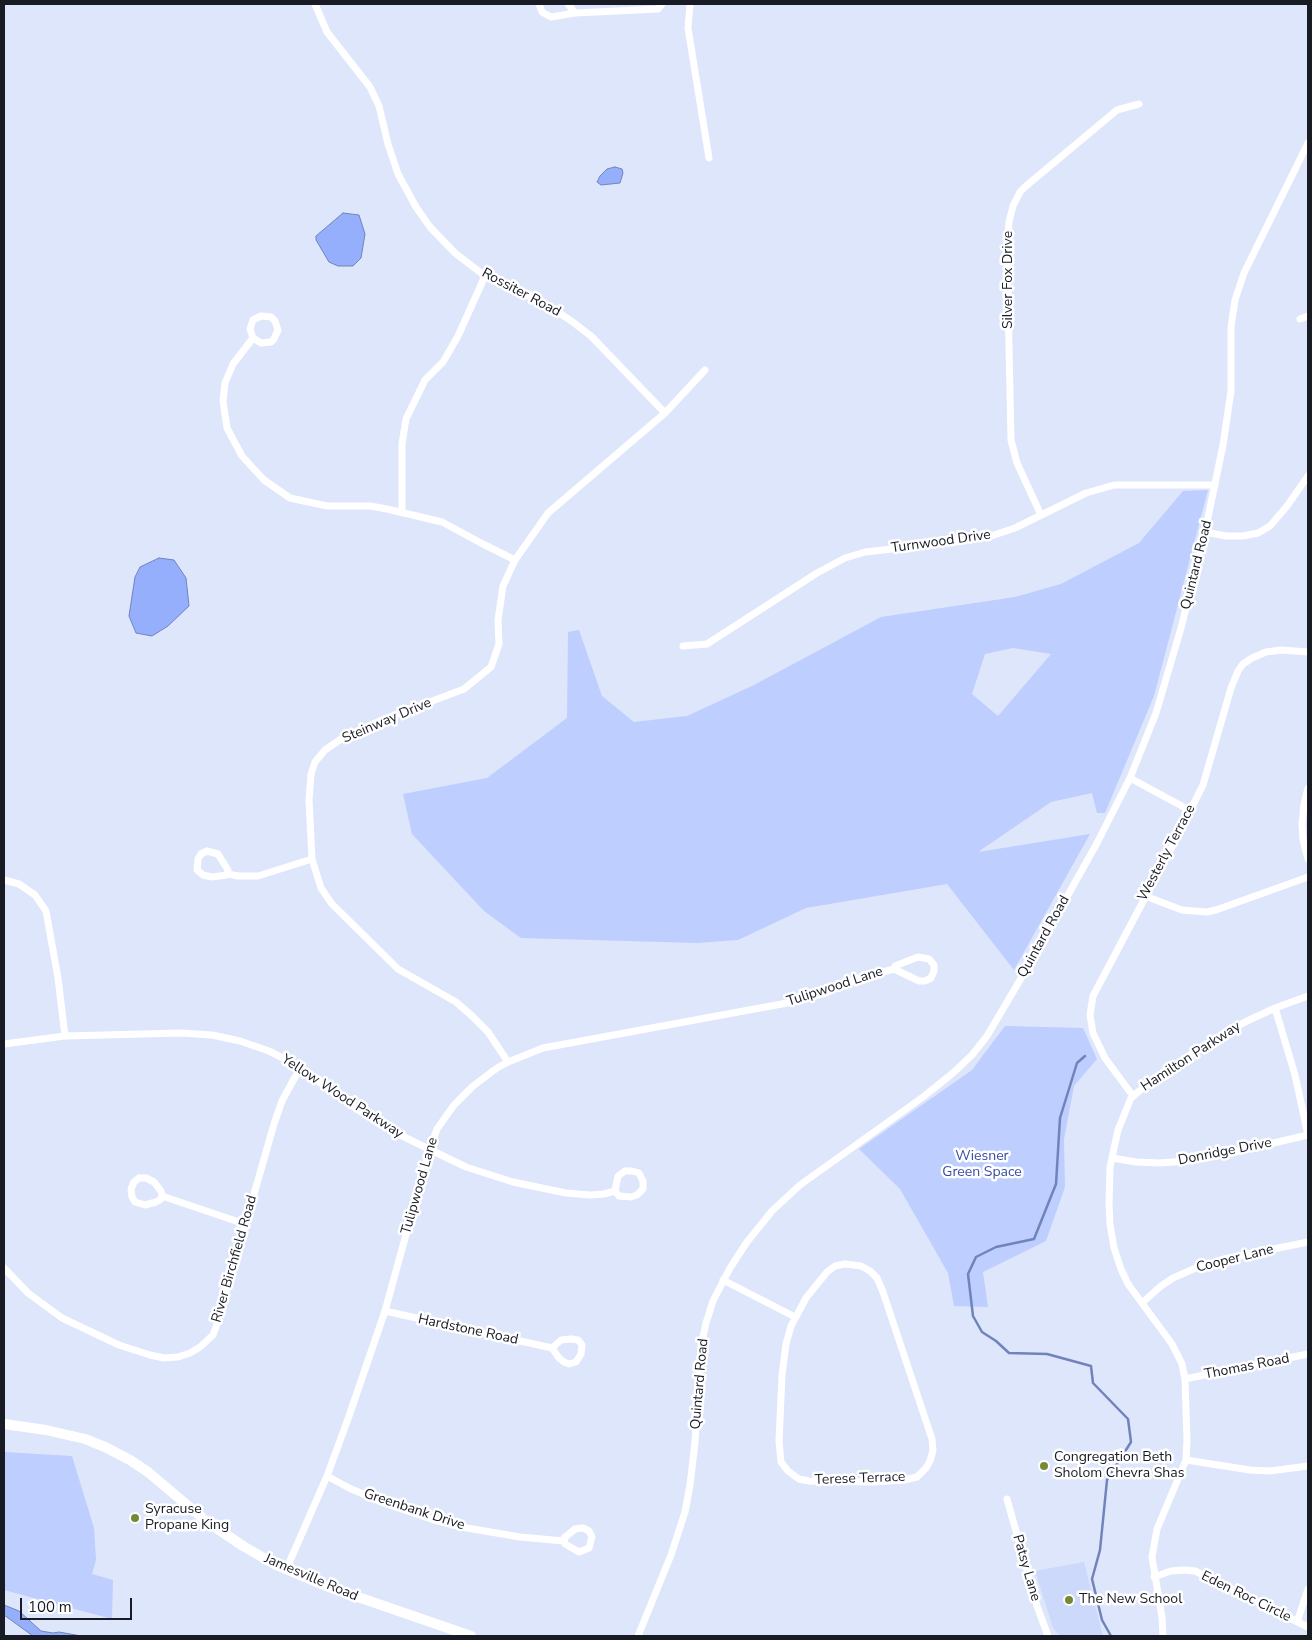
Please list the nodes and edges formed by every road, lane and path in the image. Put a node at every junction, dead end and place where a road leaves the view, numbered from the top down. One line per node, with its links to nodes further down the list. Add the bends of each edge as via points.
1 (315, 4): 10 (street, Rossiter Road, via 327,32 370,87 379,106 398,174 416,207 450,248)
2 (540, 4): 6 (street, via 542,12 551,17)
3 (568, 4): 6 (street)
4 (662, 4): 6 (street, via 658,9)
5 (690, 4): 9 (street, via 688,28)
6 (575, 13)
7 (1139, 104): 19 (street, Silver Fox Drive, via 1117,110 1026,186 1011,214 1007,251 1012,440 1017,463)
8 (1308, 143): 17 (street, Quintard Road, via 1244,273 1235,300 1231,327 1231,392)
9 (709, 158)
10 (485, 276): 15 (street, Rossiter Road, via 570,320 590,336); 18 (street, via 458,336 442,362 425,380 406,419 402,444)
11 (1308, 316): 12 (street)
12 (1300, 318)
13 (253, 338): 13 (street, via 250,329 257,317 266,316 275,321 277,334 271,342 261,343); 18 (street, via 232,364 223,401 227,428 242,456 264,480 290,498 327,506 370,506)
14 (705, 370): 15 (street, Steinway Drive)
15 (665, 413): 21 (street, Steinway Drive, via 548,513)
16 (1308, 476): 20 (street, via 1270,526 1243,536)
17 (1215, 485): 19 (street, Turnwood Drive, via 1114,485 1086,493); 20 (street, Quintard Road)
18 (402, 512): 21 (street, via 442,522)
19 (1041, 515): 22 (street, Turnwood Drive, via 988,537 865,552 845,558 707,644)
20 (1205, 532): 24 (street, Quintard Road, via 1156,713)
21 (515, 560): 27 (street, Steinway Drive, via 503,586 498,620 499,644 491,667 464,690 341,739 315,762 309,786)
22 (683, 646)
23 (1308, 652): 26 (street, Westerly Terrace, via 1266,652 1248,661 1238,671 1203,785)
24 (1130, 778): 26 (street); 49 (street, Quintard Road, via 1023,975 972,1055 923,1097 800,1185 767,1217)
25 (1308, 788): 28 (street, via 1302,825)
26 (1190, 811): 32 (street, Westerly Terrace)
27 (312, 859): 29 (street, via 258,876); 38 (street, Steinway Drive, via 321,888 338,912 398,968 456,1002 471,1015 488,1032)
28 (1308, 859)
29 (228, 874): 29 (street, via 217,877 200,873 196,867 201,854 207,851 218,854)
30 (1308, 877): 32 (street, via 1207,912 1182,910)
31 (4, 880): 36 (street, via 19,884 35,895 46,911)
32 (1145, 896): 40 (street, Westerly Terrace, via 1097,987 1090,1015 1097,1044)
33 (894, 969): 33 (street, Tulipwood Lane, via 925,981 931,978 934,965 931,960 918,957); 38 (street, Tulipwood Lane, via 862,977 798,1001 576,1041 543,1048)
34 (1308, 996): 35 (street, Hamilton Parkway)
35 (1275, 1008): 40 (street, Hamilton Parkway, via 1201,1047); 41 (street, via 1295,1075)
36 (65, 1036): 37 (street, Yellow Wood Parkway); 39 (street, Yellow Wood Parkway, via 212,1035 270,1051)
37 (4, 1044)
38 (508, 1062): 42 (street, Tulipwood Lane, via 473,1086 454,1105 437,1129)
39 (302, 1069): 42 (street, Yellow Wood Parkway, via 361,1112); 46 (street, River Birchfield Road, via 282,1101)
40 (1133, 1096): 43 (street, Hamilton Parkway, via 1118,1130)
41 (1308, 1135): 43 (street, Donridge Drive, via 1188,1161 1152,1163)
42 (429, 1150): 44 (street, Yellow Wood Parkway, via 466,1167 513,1182 590,1195); 51 (street, Tulipwood Lane)
43 (1112, 1158): 50 (street, Hamilton Parkway, via 1108,1204 1114,1248 1128,1284)
44 (614, 1191): 44 (street, Yellow Wood Parkway, via 618,1176 625,1172 639,1173 643,1180 643,1189 631,1198 619,1196)
45 (162, 1196): 45 (street, via 154,1182 146,1178 139,1178 131,1188 135,1202 142,1204 156,1202); 46 (street)
46 (245, 1224): 48 (street, River Birchfield Road, via 212,1335 200,1347 178,1357 150,1355 83,1329 28,1293)
47 (1308, 1242): 50 (street, Cooper Lane, via 1198,1267 1173,1278)
48 (4, 1268)
49 (723, 1280): 52 (street); 68 (street, Quintard Road, via 710,1308 701,1346 695,1442 685,1512)
50 (1142, 1303): 55 (street, Hamilton Parkway, via 1172,1344)
51 (385, 1311): 53 (street, Hardstone Road); 59 (street, Tulipwood Lane)
52 (794, 1317): 52 (street, Terese Terrace, via 806,1298 835,1266 861,1266 877,1278 932,1439 930,1461 920,1474 904,1480 809,1481 788,1471 779,1453 780,1422 786,1344)
53 (552, 1348)
54 (1308, 1354): 55 (street, Thomas Road)
55 (1185, 1379): 57 (street, Hamilton Parkway)
56 (4, 1424): 62 (street, Jamesville Road, via 85,1439 113,1451 148,1472 213,1526)
57 (1186, 1460): 58 (street, via 1270,1471); 63 (street, Hamilton Parkway, via 1155,1538 1152,1557)
58 (1308, 1466)
59 (327, 1476): 61 (street, Greenbank Drive, via 384,1503 434,1520 520,1537); 62 (street, Tulipwood Lane)
60 (1007, 1499): 69 (street, Patsy Lane)
61 (564, 1541)
62 (286, 1570): 67 (street, Jamesville Road)
63 (1154, 1577): 65 (street, Eden Roc Circle, via 1171,1571 1195,1572); 70 (street, Hamilton Parkway)
64 (1308, 1589): 65 (street)
65 (1297, 1622): 66 (street, Eden Roc Circle)
66 (1308, 1627)
67 (471, 1636)
68 (638, 1636)
69 (1048, 1636)
70 (1163, 1636)

